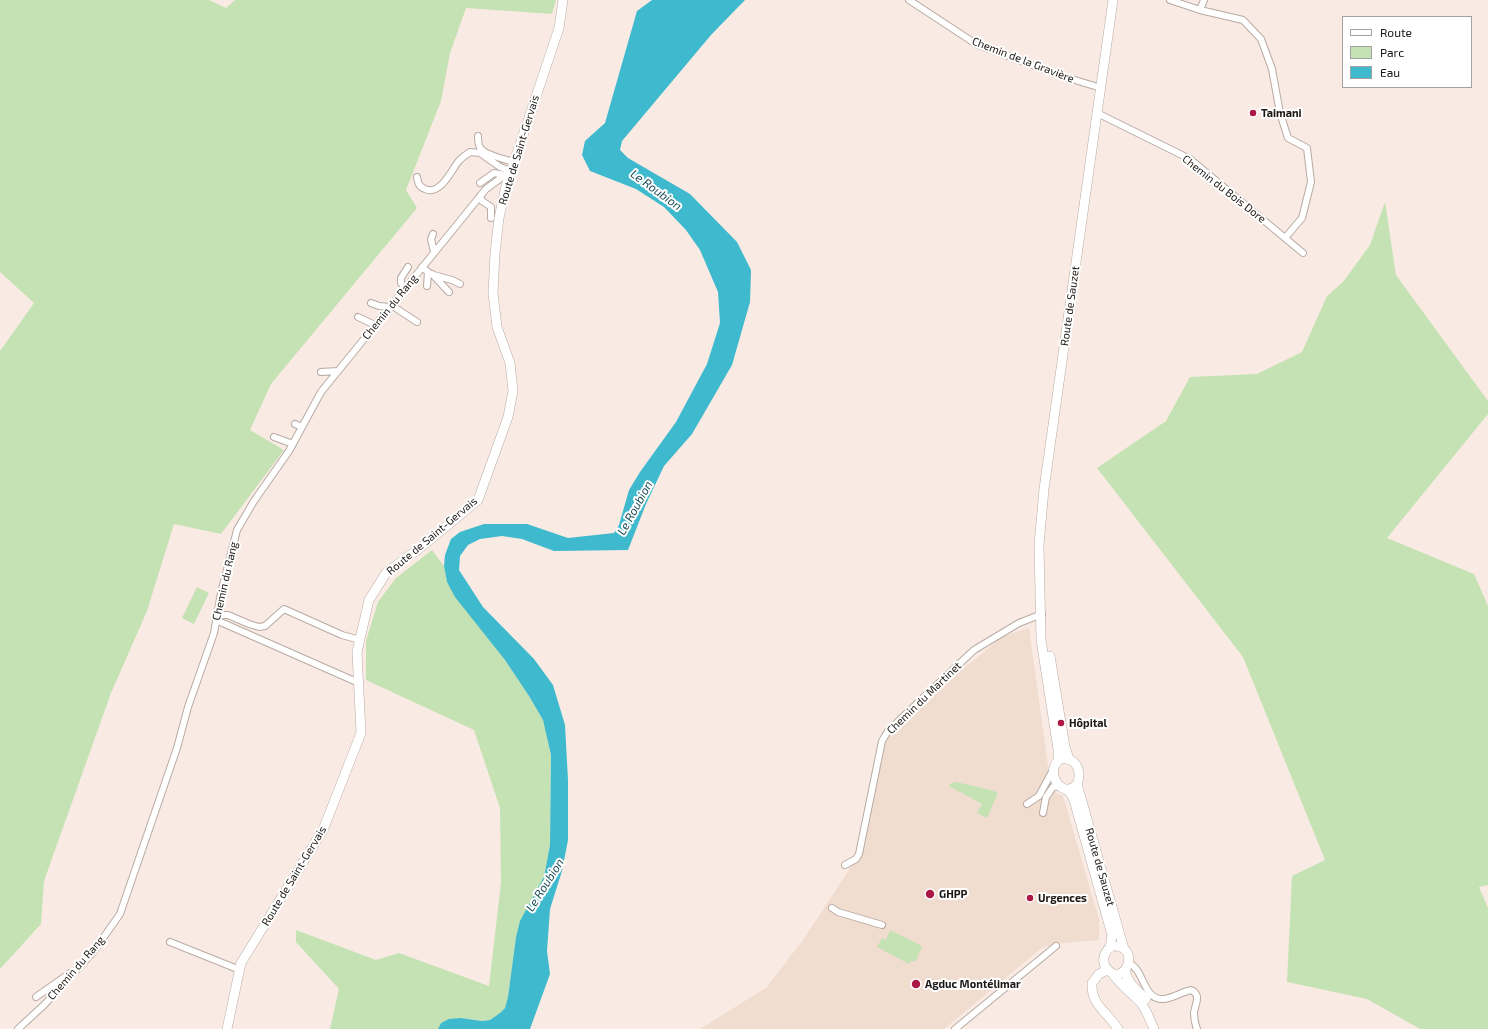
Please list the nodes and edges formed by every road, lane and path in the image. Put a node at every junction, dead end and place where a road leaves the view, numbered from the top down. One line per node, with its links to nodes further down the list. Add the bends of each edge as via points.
1 (563, 0): 10 (main road, Route de Saint-Gervais, via 559,28)
2 (909, 0): 7 (street, Chemin de la Gravière, via 976,44)
3 (1113, 0): 7 (main road, Route de Sauzet)
4 (1170, 0): 6 (street)
5 (1204, 0): 6 (street)
6 (1200, 10): 16 (street, via 1243,20 1261,39 1272,69 1280,113 1288,138 1306,148 1311,182 1302,218)
7 (1101, 88): 8 (main road, Route de Sauzet)
8 (1097, 113): 16 (street, Chemin du Bois Dore, via 1190,159); 37 (main road, Route de Sauzet, via 1044,489 1039,546)
9 (478, 136): 10 (street, via 478,145 481,149)
10 (510, 171): 11 (street, via 480,153 470,152 458,160 436,189 423,189 418,184); 12 (street, via 494,173); 13 (street, Chemin du Rang); 39 (main road, Route de Saint-Gervais, via 499,218 493,292 498,327 510,364 513,390 508,416 478,500 386,573 370,600)
11 (417, 177)
12 (480, 183)
13 (480, 196): 14 (street, via 482,201 491,207); 17 (street, Chemin du Rang)
14 (491, 218)
15 (433, 234): 17 (street, via 431,239)
16 (1285, 238): 18 (street, Chemin du Bois Dore)
17 (434, 252): 20 (street, Chemin du Rang)
18 (1303, 252)
19 (408, 267): 24 (street, via 401,278)
20 (422, 267): 21 (street); 24 (street, Chemin du Rang)
21 (430, 273): 22 (street); 23 (street); 25 (street)
22 (460, 284)
23 (427, 286)
24 (405, 288): 27 (street, Chemin du Rang)
25 (449, 292)
26 (371, 303): 27 (street)
27 (391, 306): 29 (street); 30 (street, Chemin du Rang)
28 (358, 317): 30 (street)
29 (417, 322)
30 (376, 325): 31 (street, Chemin du Rang)
31 (338, 371): 32 (street); 34 (street, Chemin du Rang, via 321,392)
32 (321, 372)
33 (295, 424): 34 (street)
34 (302, 427): 36 (street, Chemin du Rang)
35 (274, 437): 36 (street)
36 (293, 444): 38 (street, Chemin du Rang, via 237,530)
37 (1042, 614): 41 (main road, Route de Sauzet); 42 (main road, Route de Sauzet, via 1041,640 1057,744); 47 (street, Chemin du Martinet, via 1019,623 974,650 888,731 882,741 859,854 856,859)
38 (217, 618): 39 (street, via 228,615 259,627 265,626 284,609 342,635); 40 (street); 55 (street, Chemin du Rang, via 177,748 120,914)
39 (360, 640): 40 (main road, Route de Saint-Gervais, via 357,652)
40 (359, 684): 56 (main road, Route de Saint-Gervais, via 361,733 323,830 241,963)
41 (1069, 759): 42 (main road, via 1065,758); 43 (main road, via 1078,768)
42 (1055, 765): 44 (main road, via 1056,781); 45 (street, via 1039,796)
43 (1077, 784): 44 (main road, via 1074,787); 53 (main road, Route de Sauzet)
44 (1063, 787): 46 (street, via 1053,788 1046,797); 52 (main road, Route de Sauzet, via 1074,800 1112,935)
45 (1027, 804)
46 (1043, 813)
47 (845, 865)
48 (832, 908): 49 (street)
49 (882, 925)
50 (170, 942): 56 (street)
51 (1056, 946): 61 (street)
52 (1110, 948): 53 (main road, via 1117,946); 57 (main road, via 1104,956 1105,966)
53 (1124, 949): 54 (main road, via 1128,956)
54 (1127, 967): 57 (main road, via 1121,973); 64 (main road, via 1126,978 1147,1000); 65 (street, via 1138,970 1152,996 1164,999 1191,990 1197,994 1194,1011)
55 (77, 969): 58 (street); 59 (street, Chemin du Rang)
56 (240, 970): 60 (main road, Route de Saint-Gervais)
57 (1110, 972): 62 (main road, via 1099,974 1092,983 1091,993); 63 (main road, via 1146,1009)
58 (36, 997)
59 (18, 1029)
60 (227, 1029)
61 (955, 1029)
62 (1118, 1029)
63 (1154, 1029)
64 (1160, 1029)
65 (1197, 1029)

